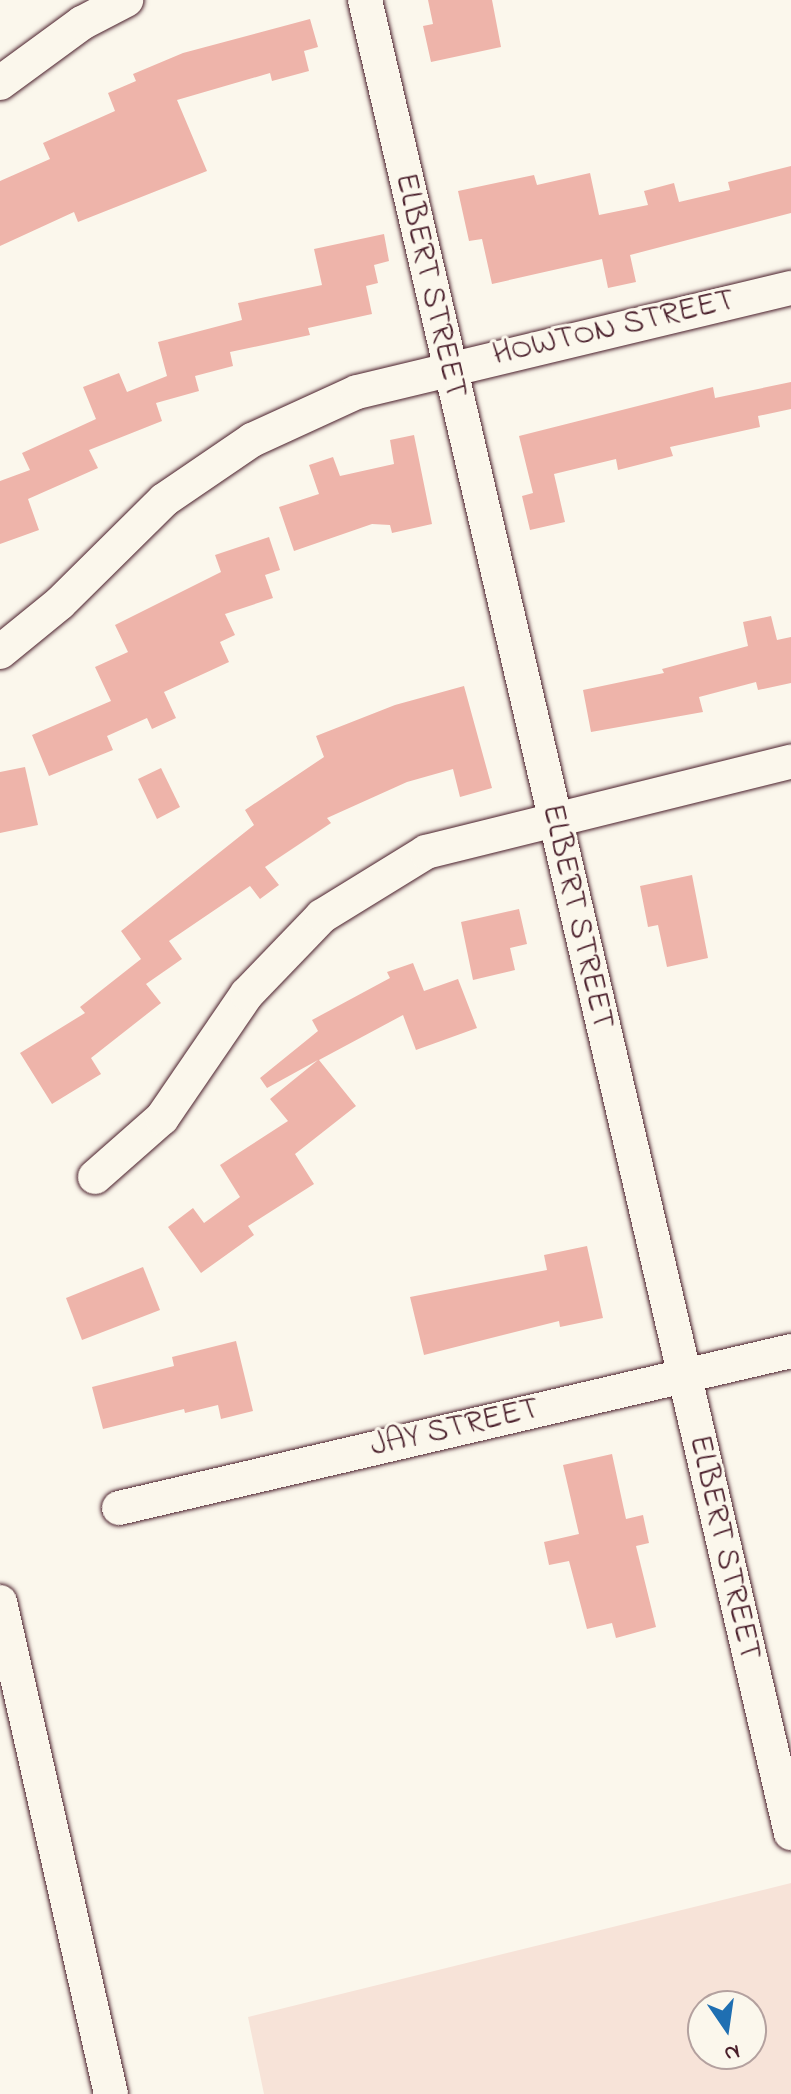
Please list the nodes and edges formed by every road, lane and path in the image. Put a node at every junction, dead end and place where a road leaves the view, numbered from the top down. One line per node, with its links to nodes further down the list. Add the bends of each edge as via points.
1 (126, 0): 3 (street, via 82,23)
2 (365, 0): 5 (street, ELBERT STREET)
3 (0, 83)
4 (791, 288): 5 (street, HOWTON STREET)
5 (447, 367): 6 (street, HOWTON STREET, via 357,392 252,440 164,500 60,603); 8 (street, ELBERT STREET)
6 (0, 652)
7 (791, 762): 8 (street)
8 (553, 818): 9 (street, via 426,852 322,916 247,994 162,1118); 11 (street, ELBERT STREET)
9 (95, 1177)
10 (791, 1351): 11 (street, JAY STREET)
11 (682, 1376): 12 (street, JAY STREET); 14 (street, ELBERT STREET)
12 (119, 1508)
13 (0, 1602): 15 (street)
14 (791, 1833)
15 (111, 2094)

